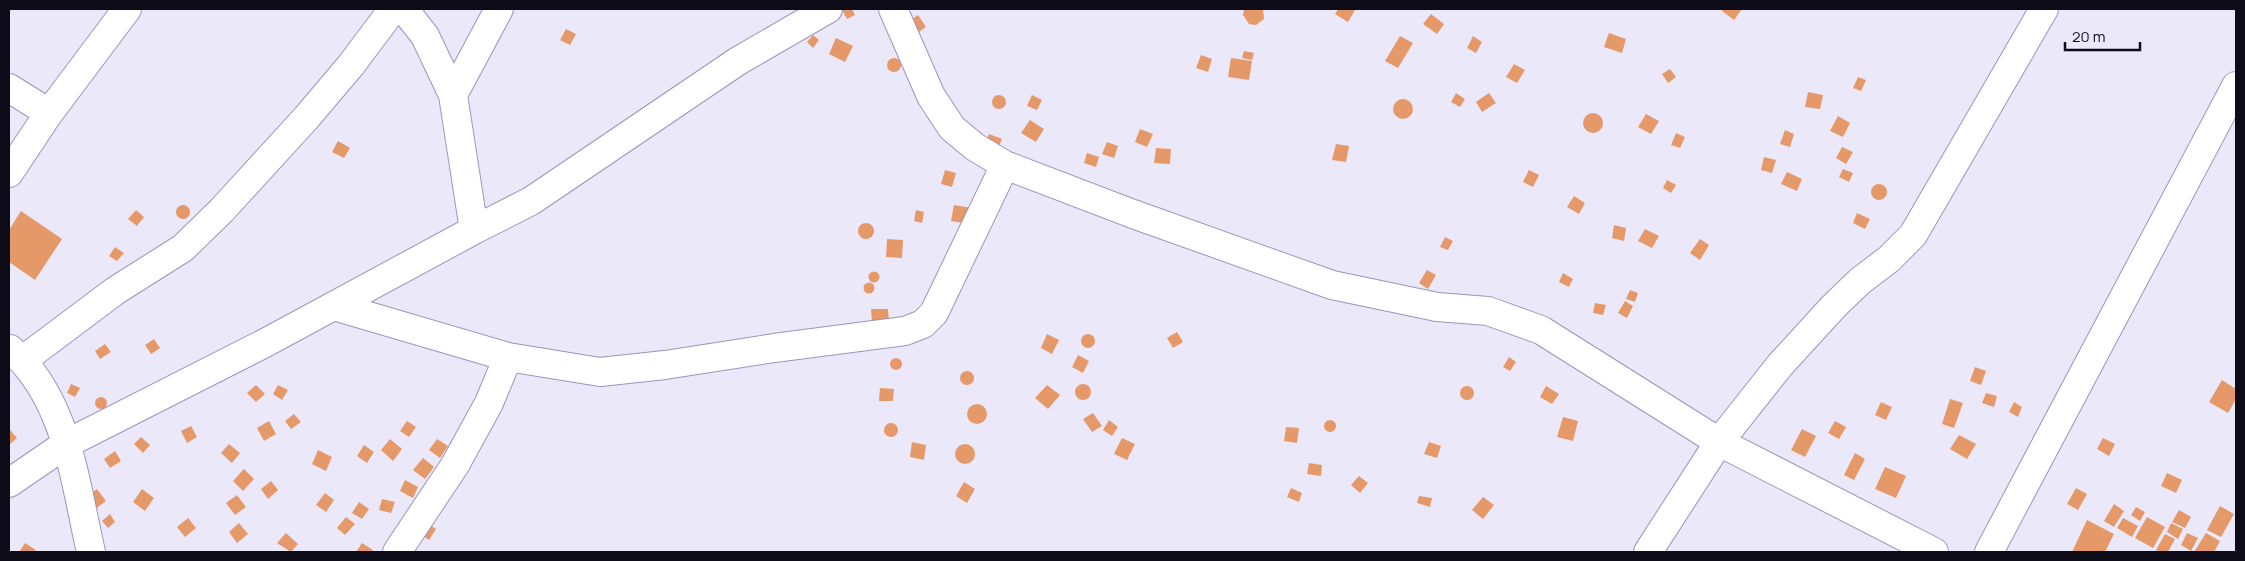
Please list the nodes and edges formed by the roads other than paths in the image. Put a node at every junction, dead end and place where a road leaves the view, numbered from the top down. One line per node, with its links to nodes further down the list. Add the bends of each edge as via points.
1 (127, 9): 11 (street)
2 (393, 9): 16 (street, via 307,117 183,248)
3 (404, 9): 10 (street, via 425,36)
4 (499, 9): 10 (street)
5 (828, 9): 14 (street, via 738,61 531,202)
6 (893, 9): 12 (street, via 931,96 952,128)
7 (2044, 9): 18 (street, via 1914,235 1834,306 1780,365)
8 (2236, 86): 25 (street)
9 (9, 88): 11 (street)
10 (453, 96): 14 (street)
11 (49, 113): 13 (street)
12 (1005, 165): 17 (street, via 934,313 923,324 905,331 600,372); 18 (street, via 1332,285 1438,307 1488,311 1542,330)
13 (9, 173)
14 (474, 230): 15 (street)
15 (334, 306): 17 (street); 19 (street)
16 (16, 354): 19 (street, via 46,392)
17 (508, 357): 22 (street, via 490,403 455,465)
18 (1719, 442): 23 (street); 24 (street)
19 (66, 444): 20 (street); 21 (street)
20 (9, 483)
21 (91, 552)
22 (397, 552)
23 (1648, 552)
24 (1934, 552)
25 (1989, 552)

